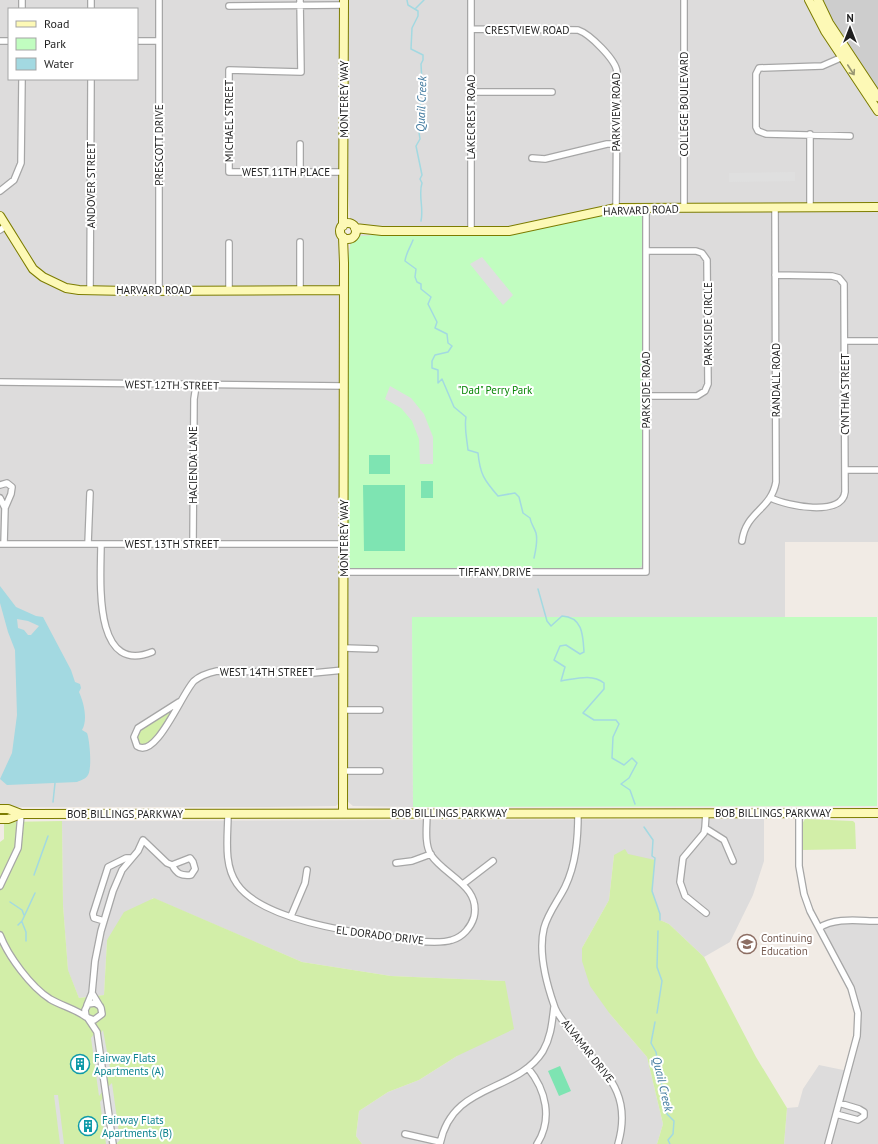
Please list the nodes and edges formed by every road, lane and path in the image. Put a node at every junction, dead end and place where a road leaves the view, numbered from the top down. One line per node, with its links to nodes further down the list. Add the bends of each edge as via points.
1 (159, 0): 12 (street, PRESCOTT DRIVE)
2 (684, 0): 33 (street, COLLEGE BOULEVARD)
3 (809, 0): 13 (street, via 819,21)
4 (818, 0): 13 (street)
5 (472, 2): 9 (street, LAKECREST ROAD)
6 (300, 3): 7 (street); 8 (street); 25 (street, MICHAEL STREET, via 300,72 229,70)
7 (344, 3): 27 (street, MONTEREY WAY)
8 (229, 6)
9 (472, 29): 10 (street, CRESTVIEW ROAD); 16 (street, LAKECREST ROAD)
10 (581, 31): 23 (street, PARKVIEW ROAD, via 612,60 616,67)
11 (138, 41): 12 (street)
12 (159, 41): 45 (street, PRESCOTT DRIVE)
13 (846, 55): 18 (street); 19 (street, one-way to 19); 20 (street, via 822,66 758,68 756,126 760,132)
14 (22, 80): 28 (street, via 21,163 14,180)
15 (91, 80): 44 (street, ANDOVER STREET)
16 (471, 92): 17 (street); 38 (street, LAKECREST ROAD)
17 (552, 92)
18 (878, 97)
19 (878, 111)
20 (810, 134): 21 (street); 35 (street)
21 (850, 136)
22 (300, 144): 26 (street)
23 (616, 144): 24 (street, via 542,160); 31 (street, PARKVIEW ROAD)
24 (532, 158)
25 (229, 172): 26 (street, WEST 11TH PLACE)
26 (300, 172): 27 (street, WEST 11TH PLACE)
27 (344, 172): 29 (street, MONTEREY WAY)
28 (0, 191)
29 (344, 198): 39 (street, MONTEREY WAY); 39 (street, MONTEREY WAY, via 340,233)
30 (878, 206): 35 (street, HARVARD ROAD)
31 (616, 208): 32 (street, HARVARD ROAD); 38 (street, HARVARD ROAD, via 522,229)
32 (646, 208): 33 (street, HARVARD ROAD); 42 (street, PARKSIDE ROAD)
33 (684, 208): 34 (street, HARVARD ROAD)
34 (775, 208): 35 (street, HARVARD ROAD); 43 (street, RANDALL ROAD)
35 (810, 208)
36 (0, 216): 37 (street, HARVARD ROAD)
37 (3, 228): 44 (street, HARVARD ROAD, via 28,263 41,276 66,288)
38 (471, 231): 39 (street, HARVARD ROAD)
39 (351, 233): 48 (street, MONTEREY WAY, via 344,263)
40 (300, 242): 47 (street)
41 (228, 243): 46 (street)
42 (646, 251): 54 (street, PARKSIDE ROAD); 54 (street, PARKSIDE CIRCLE, via 696,252 702,253 707,260 708,384 705,392 697,396)
43 (775, 275): 49 (street, CYNTHIA STREET, via 832,276 842,281 845,288); 60 (street, RANDALL ROAD, via 776,473)
44 (90, 290): 45 (street, HARVARD ROAD)
45 (159, 290): 46 (street, HARVARD ROAD)
46 (229, 290): 47 (street, HARVARD ROAD)
47 (300, 290): 48 (street, HARVARD ROAD)
48 (344, 290): 53 (street, MONTEREY WAY)
49 (845, 341): 50 (street); 55 (street, CYNTHIA STREET)
50 (878, 341)
51 (0, 382): 52 (street, WEST 12TH STREET)
52 (196, 386): 53 (street, WEST 12TH STREET); 66 (street, HACIENDA LANE)
53 (344, 386): 67 (street, MONTEREY WAY)
54 (646, 396): 69 (street, PARKSIDE ROAD)
55 (845, 470): 56 (street); 60 (street, CYNTHIA STREET, via 844,497 835,506 793,506)
56 (878, 470)
57 (0, 485): 61 (street, via 7,483 12,486 12,494)
58 (90, 493): 64 (street)
59 (0, 498): 61 (street)
60 (771, 498): 62 (street, via 749,521)
61 (5, 508): 63 (street)
62 (742, 541)
63 (2, 544): 64 (street, WEST 13TH STREET)
64 (88, 544): 65 (street, WEST 13TH STREET)
65 (101, 544): 66 (street, WEST 13TH STREET); 72 (street, via 101,606 111,640 121,651 131,655 141,656)
66 (193, 544): 67 (street, WEST 13TH STREET)
67 (344, 544): 68 (street, MONTEREY WAY)
68 (344, 572): 69 (street, TIFFANY DRIVE); 70 (street, MONTEREY WAY)
69 (646, 572)
70 (344, 648): 71 (street); 73 (street, MONTEREY WAY)
71 (375, 649)
72 (152, 652)
73 (344, 670): 74 (street, WEST 14TH STREET, via 212,672 196,680); 75 (street, MONTEREY WAY)
74 (180, 702): 74 (street, WEST 14TH STREET, via 138,728 134,737 137,746 145,748 156,741)
75 (344, 710): 76 (street); 77 (street, MONTEREY WAY)
76 (380, 710)
77 (343, 771): 78 (street); 80 (street, MONTEREY WAY)
78 (380, 771)
79 (0, 809): 86 (street, BOB BILLINGS PARKWAY)
80 (343, 813): 81 (street, BOB BILLINGS PARKWAY); 87 (street, BOB BILLINGS PARKWAY)
81 (427, 813): 82 (street, BOB BILLINGS PARKWAY); 90 (street, via 427,841)
82 (578, 813): 83 (street, BOB BILLINGS PARKWAY); 108 (street, ALVAMAR DRIVE, via 578,836 573,864 564,888 546,921 543,933 544,966)
83 (706, 813): 84 (street, BOB BILLINGS PARKWAY); 89 (street)
84 (799, 813): 85 (street, BOB BILLINGS PARKWAY); 103 (street, via 801,884)
85 (878, 813)
86 (21, 814): 87 (street, BOB BILLINGS PARKWAY); 88 (street, BOB BILLINGS PARKWAY); 98 (street, via 18,848)
87 (228, 814): 100 (street, EL DORADO DRIVE, via 228,862 236,884 250,898)
88 (0, 818)
89 (706, 828): 93 (street, via 724,840); 99 (street, via 683,858 680,882 685,896)
90 (431, 854): 94 (street, via 412,861); 97 (street, EL DORADO DRIVE)
91 (130, 858): 95 (street, via 138,851 143,840 162,860); 101 (street, via 116,884); 101 (street, via 108,867 93,914 94,918)
92 (493, 861): 97 (street)
93 (733, 861)
94 (396, 863)
95 (172, 865)
96 (307, 870): 100 (street, via 306,883)
97 (463, 884): 100 (street, EL DORADO DRIVE, via 472,897 474,917 463,935 448,941 413,940 346,931)
98 (0, 886)
99 (706, 913)
100 (291, 916)
101 (104, 921): 105 (street, via 95,961)
102 (878, 921): 103 (street, via 833,922)
103 (819, 928): 114 (street, via 851,988 858,1013 857,1036)
104 (0, 935): 109 (street, via 33,985 51,999)
105 (92, 993): 106 (street); 107 (street)
106 (87, 1006): 107 (street, via 94,1003); 109 (street); 111 (street, via 84,1011)
107 (100, 1006): 110 (street)
108 (554, 1007): 113 (street, ALVAMAR DRIVE, via 547,1042); 120 (street, ALVAMAR DRIVE, via 578,1042 613,1081 622,1114)
109 (74, 1009): 111 (street)
110 (101, 1016): 111 (street, via 94,1020); 112 (street)
111 (86, 1017): 112 (street)
112 (97, 1032): 118 (street)
113 (528, 1068): 117 (street, ALVAMAR DRIVE, via 464,1102 451,1118); 119 (street, via 541,1086 546,1105 545,1123)
114 (839, 1103): 115 (street); 115 (street, via 859,1109 864,1114 863,1118 858,1120)
115 (836, 1114): 121 (street)
116 (405, 1134): 117 (street)
117 (440, 1143)
118 (113, 1144)
119 (537, 1144)
120 (618, 1144)
121 (828, 1144)

